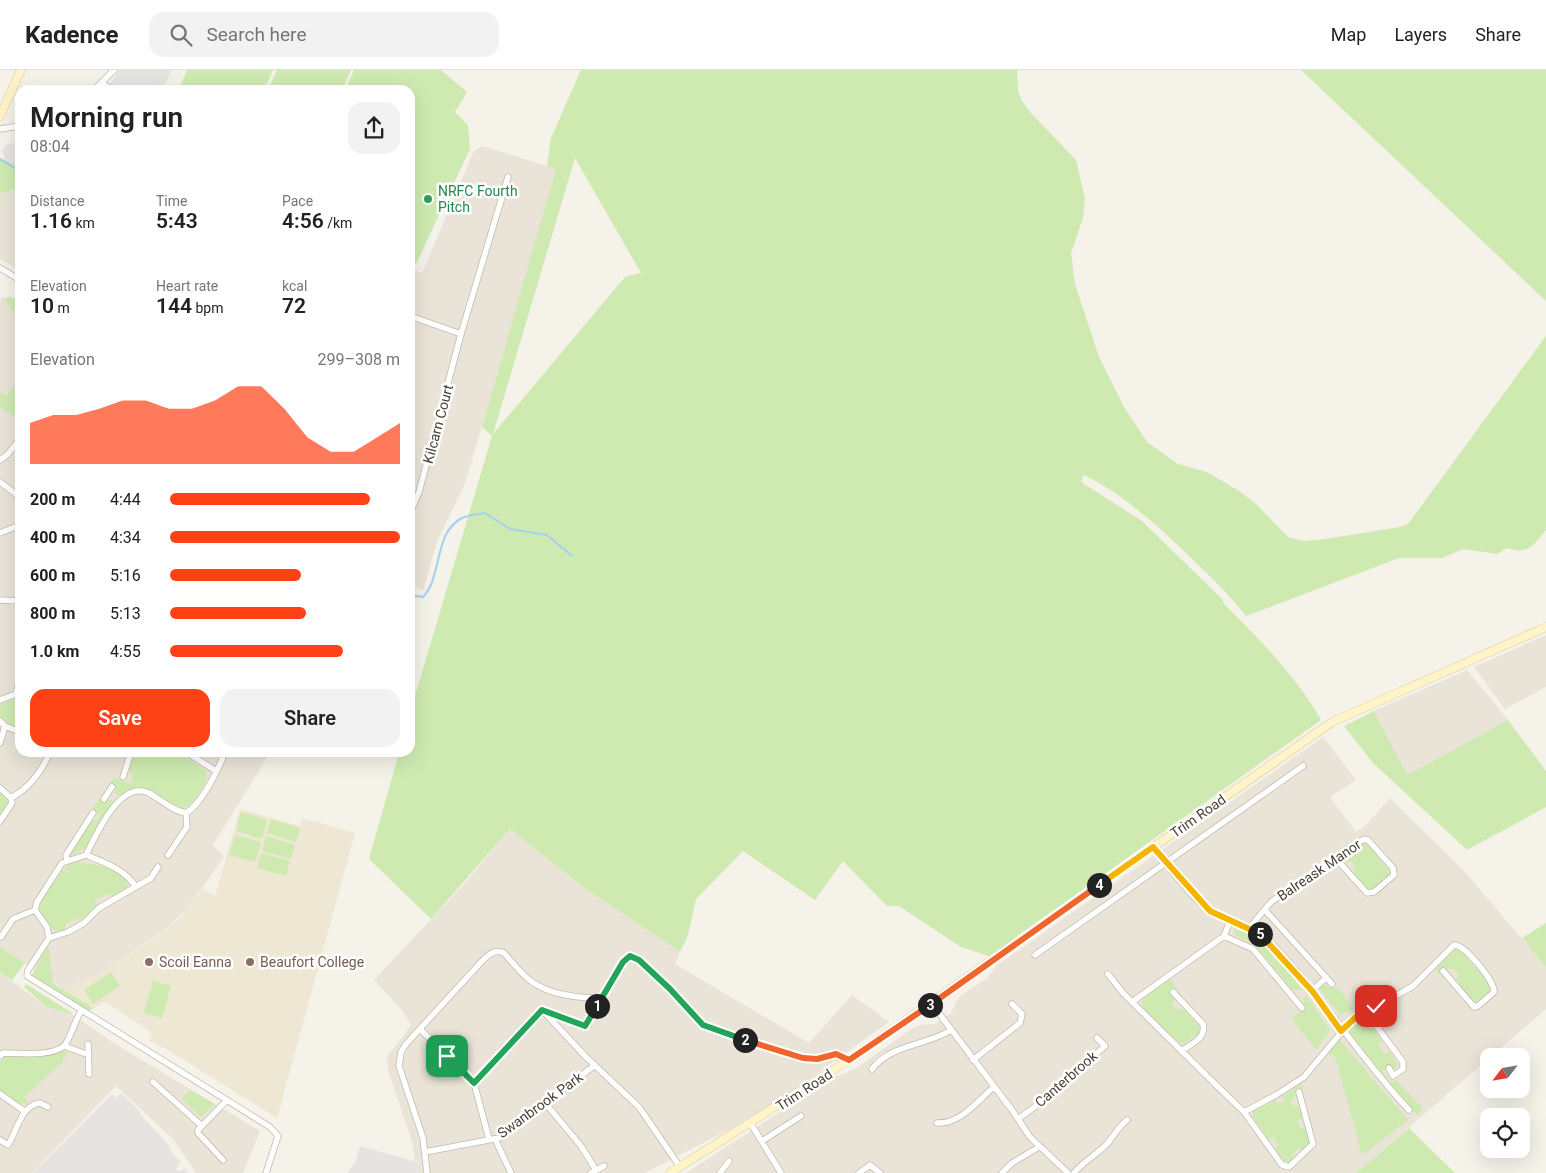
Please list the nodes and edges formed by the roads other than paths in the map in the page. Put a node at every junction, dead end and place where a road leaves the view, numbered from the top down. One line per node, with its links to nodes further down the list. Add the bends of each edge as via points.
1 (21, 70): 6 (main road)
2 (114, 70): 3 (street)
3 (102, 83): 4 (street); 5 (street)
4 (100, 85)
5 (105, 85)
6 (0, 116)
7 (15, 126): 8 (street)
8 (0, 128)
9 (508, 176): 13 (street, Kilcarn Court)
10 (0, 268): 11 (street)
11 (15, 277)
12 (415, 318): 13 (street)
13 (461, 334): 18 (street, Kilcarn Court)
14 (15, 445): 15 (street)
15 (0, 460)
16 (0, 482): 17 (street)
17 (15, 493)
18 (415, 501)
19 (15, 527): 20 (street)
20 (0, 533)
21 (0, 600): 22 (street)
22 (15, 602)
23 (1546, 627): 46 (main road, Trim Road, via 1332,722)
24 (15, 696): 25 (street)
25 (0, 700)
26 (0, 721): 27 (street)
27 (5, 726): 28 (street); 29 (street)
28 (15, 730)
29 (0, 743)
30 (47, 757): 40 (street, via 27,787)
31 (129, 757): 36 (street)
32 (194, 757): 35 (street)
33 (223, 757): 35 (street)
34 (1303, 766): 50 (street)
35 (216, 771): 44 (street, via 193,808)
36 (124, 777)
37 (112, 787): 39 (street)
38 (0, 788): 40 (street)
39 (108, 793): 41 (street); 42 (street)
40 (11, 798): 45 (street, via 11,807)
41 (104, 799)
42 (119, 801): 44 (street, via 135,791 142,791); 47 (street)
43 (93, 813): 49 (street, via 66,855)
44 (186, 813): 48 (street, via 187,827)
45 (0, 821)
46 (1153, 847): 50 (street); 70 (main road, Trim Road)
47 (86, 855): 49 (street); 53 (street, via 118,869)
48 (168, 855)
49 (67, 861): 54 (street, via 62,863 46,886)
50 (1166, 862): 56 (street, via 1203,905); 61 (street)
51 (1339, 862): 55 (street, Balreask Manor, via 1367,893 1374,892 1394,875 1393,868 1364,839 1271,902)
52 (158, 867): 53 (street, via 151,878)
53 (136, 887): 60 (street, via 99,908 84,923)
54 (35, 910): 59 (street, via 13,919); 60 (street, via 47,927)
55 (1265, 910): 57 (street, Balreask Manor); 64 (street)
56 (1230, 921): 57 (street); 58 (street)
57 (1250, 927): 78 (street, via 1266,938 1294,969)
58 (1224, 936): 69 (street); 72 (street, via 1253,950)
59 (1, 937)
60 (49, 938): 74 (street, via 27,976)
61 (1035, 955)
62 (1443, 971): 75 (street, via 1474,1007 1494,992 1492,980 1462,947 1454,945 1414,986)
63 (1108, 974): 69 (street)
64 (1326, 978): 65 (street); 66 (street)
65 (1332, 984)
66 (1317, 986)
67 (1173, 992): 82 (street, via 1204,1029 1202,1036)
68 (602, 998): 73 (street, via 585,1026); 76 (street, via 582,998 542,987 530,981 498,950 484,959); 85 (street, via 630,956 639,960 710,1029 803,1058 817,1059 836,1054)
69 (1132, 1002): 82 (street)
70 (932, 1004): 77 (street); 85 (main road, Trim Road)
71 (1012, 1004): 86 (street, via 1022,1014 1020,1023)
72 (1302, 1008)
73 (542, 1010): 87 (street); 92 (street)
74 (81, 1011): 81 (street); 96 (street)
75 (1366, 1012): 78 (street); 88 (street, via 1404,1062 1403,1069 1393,1076)
76 (421, 1030): 92 (street); 112 (street, via 401,1052 399,1066 418,1117)
77 (951, 1030): 86 (street); 89 (street, via 935,1039 891,1053)
78 (1341, 1031): 99 (street); 101 (street, via 1304,1077)
79 (1097, 1038): 103 (street, Canterbrook, via 1105,1046)
80 (88, 1044): 84 (street)
81 (64, 1046): 83 (street, via 39,1053); 84 (street)
82 (1181, 1051): 101 (street)
83 (1, 1052)
84 (89, 1055): 90 (street)
85 (849, 1060): 106 (main road, Trim Road)
86 (973, 1060): 93 (street)
87 (595, 1065): 97 (street, Swanbrook Park); 116 (street, via 639,1107)
88 (1388, 1068)
89 (872, 1069)
90 (89, 1074)
91 (153, 1082): 107 (street)
92 (474, 1083): 108 (street)
93 (994, 1087): 103 (street); 105 (street, via 960,1118 947,1124)
94 (1299, 1092): 101 (street, via 1313,1144 1289,1167 1282,1164)
95 (0, 1094): 100 (street)
96 (226, 1100): 107 (street); 118 (street, via 276,1132 277,1142)
97 (546, 1104): 108 (street, Swanbrook Park, via 509,1132); 117 (street, via 582,1146)
98 (48, 1108): 100 (street, via 36,1103)
99 (1409, 1110)
100 (24, 1111): 109 (street, via 8,1145)
101 (1244, 1112)
102 (801, 1116): 110 (street)
103 (1018, 1119): 111 (street)
104 (1127, 1120): 128 (street, via 1106,1145)
105 (937, 1123)
106 (751, 1124): 110 (street); 116 (main road, Trim Road)
107 (201, 1125): 113 (street, via 198,1133)
108 (492, 1139): 112 (street, Swanbrook Park); 120 (street)
109 (0, 1140)
110 (762, 1141): 123 (street)
111 (1039, 1147): 126 (street); 127 (street)
112 (425, 1152): 119 (street)
113 (223, 1160)
114 (729, 1161): 122 (street)
115 (604, 1166): 117 (street)
116 (682, 1169): 121 (main road, Trim Road)
117 (594, 1172)
118 (266, 1173)
119 (427, 1173)
120 (512, 1173)
121 (670, 1173)
122 (720, 1173)
123 (781, 1173)
124 (859, 1173): 125 (street, via 870,1165)
125 (880, 1173)
126 (1002, 1173)
127 (1068, 1173)
128 (1074, 1173)

